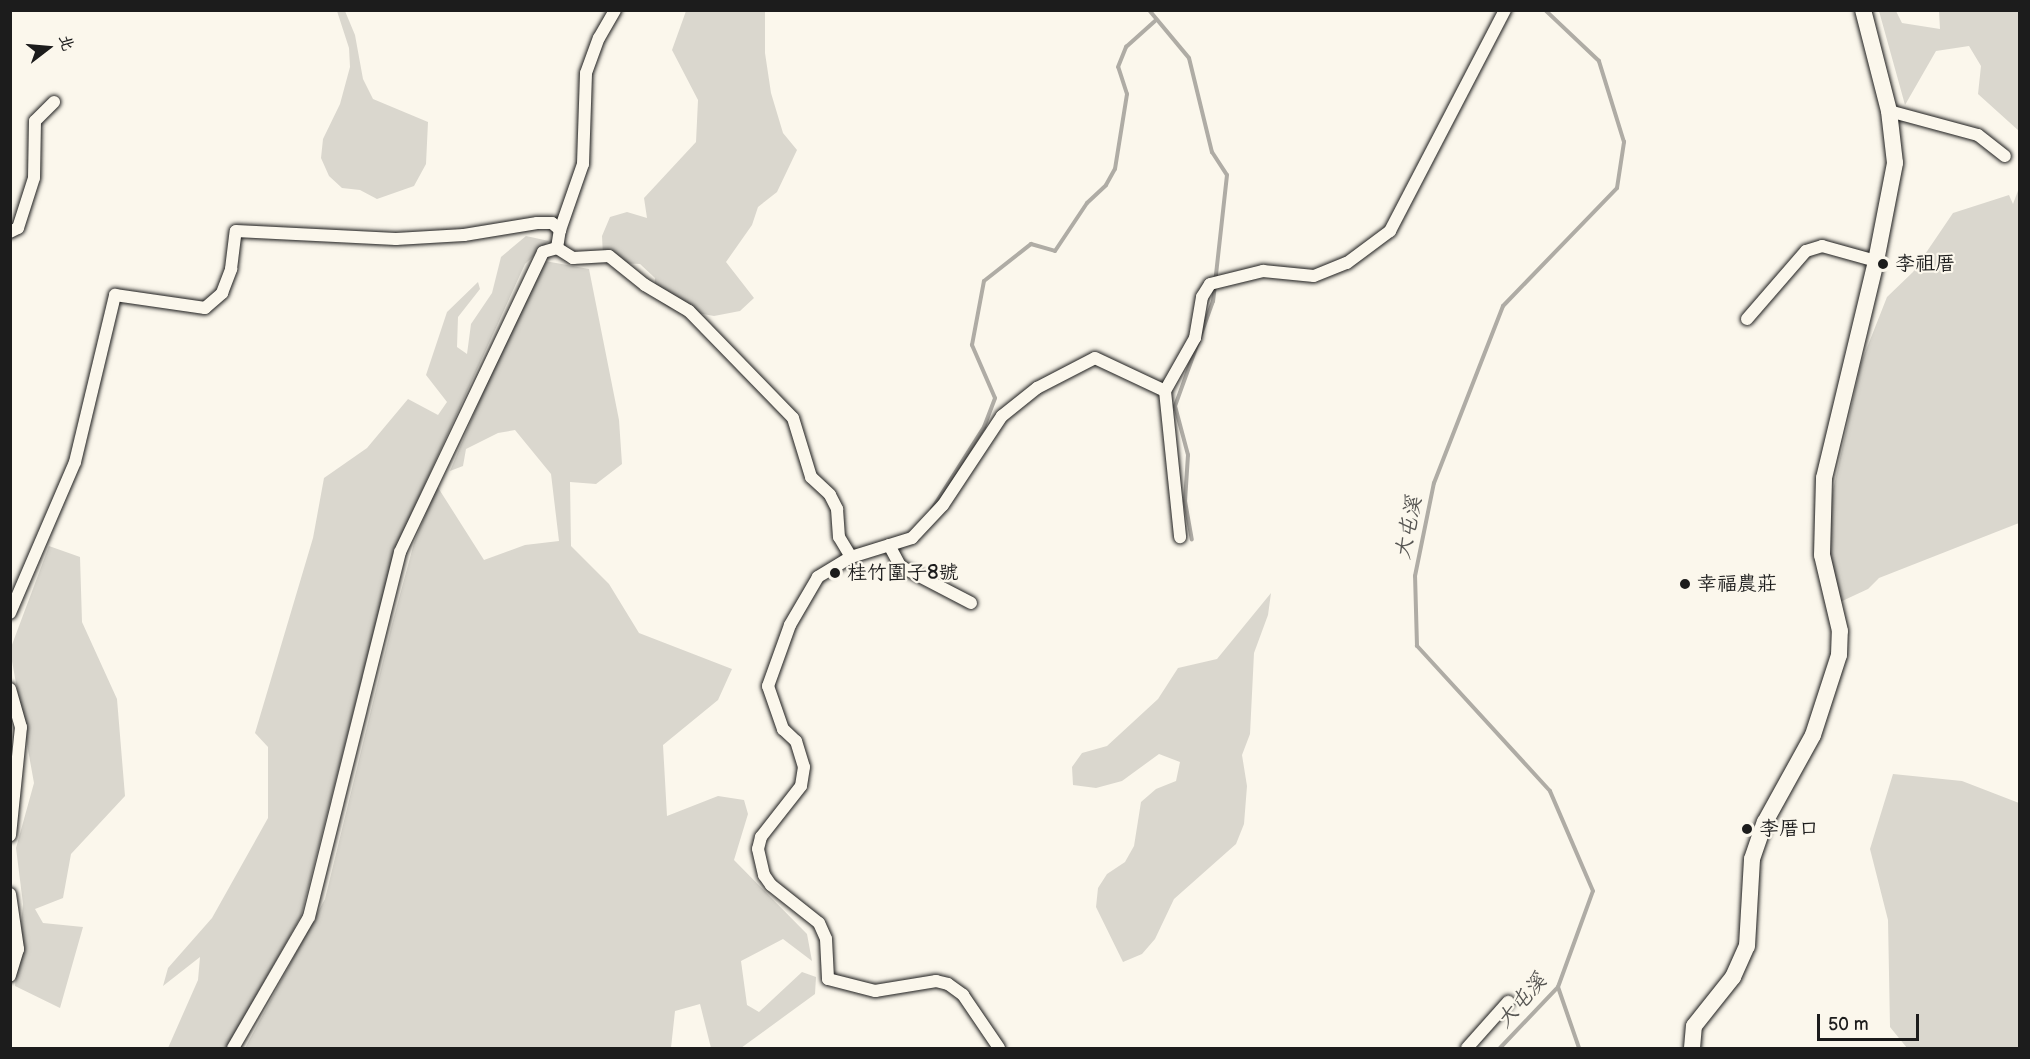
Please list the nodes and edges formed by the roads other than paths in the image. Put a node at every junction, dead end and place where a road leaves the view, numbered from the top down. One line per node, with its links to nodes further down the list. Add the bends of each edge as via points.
1 (615, 10): 7 (street, via 586,73 583,164)
2 (1505, 10): 12 (street, via 1390,231 1347,263 1314,276 1263,272 1210,284 1202,297 1195,338)
3 (1863, 10): 5 (street)
4 (54, 102): 8 (street, via 35,121 34,178 18,228)
5 (1889, 111): 6 (street, via 1978,135); 10 (street, via 1895,163)
6 (2005, 156)
7 (560, 230): 9 (street); 17 (street, via 552,223 537,223 396,239 236,231 231,269 222,293 205,308 115,295 75,462)
8 (10, 232)
9 (557, 248): 15 (street, via 573,258 609,256 645,285 689,311 793,418 811,477 830,495 837,509 839,537); 23 (street, via 543,252 400,552 309,917)
10 (1876, 261): 11 (street, via 1822,246 1806,251); 26 (street, via 1824,478 1822,555 1840,631 1839,655 1813,735 1765,822 1752,859 1747,946 1733,977 1694,1026)
11 (1748, 319)
12 (1165, 391): 13 (street); 14 (street, via 1095,358 1084,361 1037,388 1002,416 943,505 912,538)
13 (1180, 537)
14 (889, 545): 15 (street); 16 (street, via 900,566)
15 (851, 557): 24 (street, via 818,577 790,625 768,686 783,729 796,741 804,767 801,786 761,837 764,875 819,923 826,939 828,979 875,991 936,981 948,984 963,995)
16 (971, 603)
17 (10, 613)
18 (10, 689): 19 (street, via 21,728)
19 (10, 835)
20 (10, 894): 21 (street, via 18,949)
21 (10, 976)
22 (1508, 1002): 25 (street)
23 (233, 1048)
24 (999, 1048)
25 (1467, 1048)
26 (1692, 1048)

